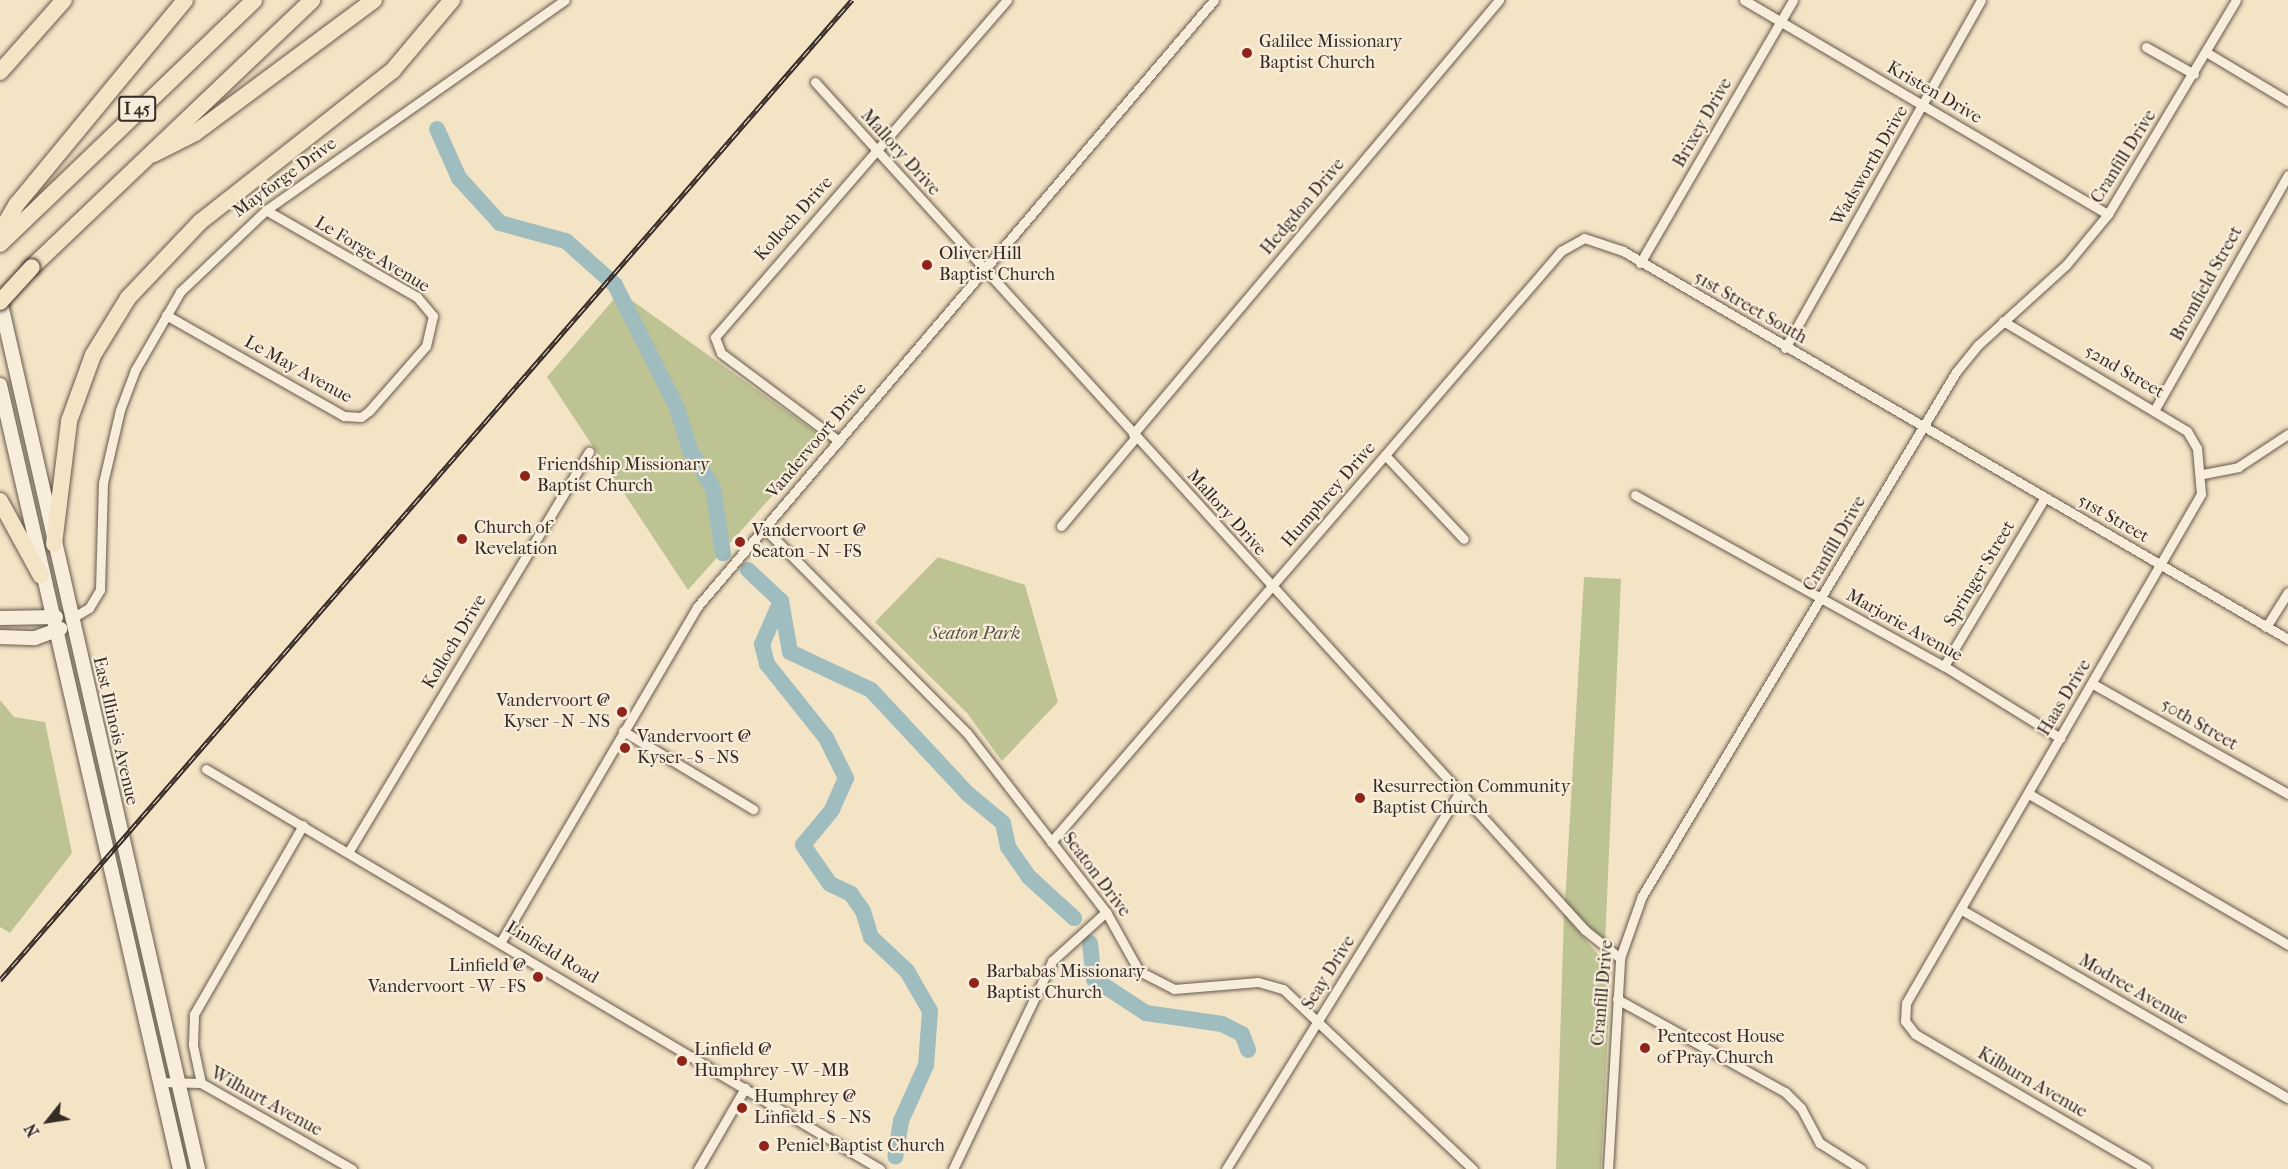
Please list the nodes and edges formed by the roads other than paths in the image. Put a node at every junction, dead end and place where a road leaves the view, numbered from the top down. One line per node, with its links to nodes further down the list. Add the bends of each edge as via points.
1 (64, 0): 18 (highway)
2 (185, 0): 28 (highway, via 17,204)
3 (254, 0): 29 (highway, I 45)
4 (312, 0): 24 (highway, I 45)
5 (374, 0): 24 (highway, via 195,133)
6 (452, 0): 53 (highway, via 393,70 200,222 128,298 93,356 69,421)
7 (566, 0): 26 (street, Mayforge Drive)
8 (1007, 0): 23 (street, Kolloch Drive)
9 (1215, 0): 32 (street, Vandervoort Drive)
10 (1498, 0): 42 (street, Hedgdon Drive)
11 (1744, 0): 15 (street, Kristen Drive)
12 (1793, 0): 15 (street, Brixey Drive)
13 (1981, 0): 22 (street, Wadsworth Drive)
14 (2236, 0): 17 (street, Cranfill Drive)
15 (1781, 22): 22 (street, Kristen Drive); 31 (street, Brixey Drive)
16 (2146, 47): 19 (street)
17 (2206, 52): 19 (street, Cranfill Drive); 21 (street)
18 (0, 72)
19 (2194, 74): 27 (street, Cranfill Drive)
20 (815, 82): 23 (street, Mallory Drive)
21 (2288, 101)
22 (1923, 106): 27 (street, Kristen Drive); 36 (street, Wadsworth Drive)
23 (875, 152): 32 (street, Mallory Drive); 43 (street, Kolloch Drive, via 715,337 721,353)
24 (136, 164): 33 (highway, I 45, bridge)
25 (2288, 175): 39 (street, Bromfield Street)
26 (266, 210): 34 (street, Mayforge Drive, via 195,275); 37 (street, Le Forge Avenue, via 427,307 434,326 431,337)
27 (2108, 214): 35 (street, Cranfill Drive, via 2066,265)
28 (0, 233)
29 (0, 244)
30 (1561, 251): 31 (street, 51st Street South, via 1584,238 1596,238); 45 (street, Humphrey Drive)
31 (1640, 263): 36 (street, 51st Street South)
32 (983, 270): 42 (street, Mallory Drive); 43 (street, Vandervoort Drive)
33 (0, 301): 53 (main road, East Illinois Avenue)
34 (166, 315): 37 (street, Le May Avenue, via 352,419 369,411); 61 (street, Mayforge Drive, via 135,370 110,445 100,517 100,590 89,608)
35 (2003, 321): 39 (street, 52nd Street); 40 (street, Cranfill Drive, via 1956,372)
36 (1785, 348): 40 (street, 51st Street South)
37 (403, 372)
38 (0, 385): 55 (main road, East Illinois Avenue)
39 (2155, 409): 46 (street, 52nd Street, via 2187,431)
40 (1921, 428): 48 (street, 51st Street); 58 (street, Cranfill Drive)
41 (2288, 434): 46 (street, via 2238,467)
42 (1135, 436): 50 (street, Hedgdon Drive); 56 (street, Mallory Drive)
43 (838, 441): 51 (street, Vandervoort Drive)
44 (589, 451): 77 (street, Kolloch Drive)
45 (1384, 455): 52 (street); 56 (street, Humphrey Drive)
46 (2203, 474): 54 (street, Haas Drive, via 2197,503)
47 (1635, 495): 58 (street, Marjorie Avenue)
48 (2044, 499): 54 (street, 51st Street); 66 (street, Springer Street)
49 (0, 501): 55 (highway)
50 (1061, 526)
51 (764, 528): 68 (street, Vandervoort Drive, via 682,627); 76 (street, Seaton Drive, via 946,709)
52 (1464, 539)
53 (54, 544): 61 (main road, East Illinois Avenue)
54 (2162, 567): 62 (street, 51st Street); 67 (street, Haas Drive)
55 (40, 576): 59 (main road, East Illinois Avenue)
56 (1271, 588): 71 (street, Mallory Drive); 76 (street, Humphrey Drive)
57 (2288, 592): 62 (street)
58 (1822, 600): 66 (street, Marjorie Avenue); 82 (street, Cranfill Drive, via 1642,896)
59 (49, 616): 60 (main road); 61 (main road); 63 (main road, East Illinois Avenue)
60 (0, 618)
61 (70, 619): 63 (main road); 86 (main road, East Illinois Avenue)
62 (2266, 627): 65 (street, 51st Street)
63 (54, 634): 64 (main road); 87 (main road, East Illinois Avenue)
64 (0, 637)
65 (2288, 639)
66 (1944, 666): 69 (street, Marjorie Avenue)
67 (2093, 684): 69 (street, Haas Drive); 73 (street, 50th Street)
68 (623, 730): 74 (street); 80 (street, Vandervoort Drive)
69 (2060, 738): 72 (street, Haas Drive)
70 (206, 769): 75 (street, Linfield Road)
71 (1459, 793): 82 (street, Mallory Drive, via 1592,937); 85 (street, Seay Drive)
72 (2029, 794): 78 (street, Haas Drive); 81 (street)
73 (2288, 794)
74 (753, 809)
75 (303, 825): 77 (street, Linfield Road); 88 (street, via 194,1014 193,1044)
76 (1051, 842): 79 (street, Seaton Drive)
77 (350, 851): 80 (street, Linfield Road)
78 (1962, 910): 84 (street, Haas Drive, via 1906,1003); 90 (street, Modree Avenue)
79 (1106, 912): 85 (street, Seaton Drive, via 1139,971 1159,986 1189,990 1258,981 1283,989); 96 (street, via 1052,961)
80 (500, 943): 89 (street, Linfield Road)
81 (2288, 945)
82 (1620, 958): 83 (street, Cranfill Drive)
83 (1617, 999): 99 (street, Cranfill Drive); 100 (street, via 1785,1092 1801,1108 1820,1143)
84 (1905, 1021): 101 (street, Kilburn Avenue, via 1915,1034)
85 (1318, 1023): 97 (street, Seay Drive); 98 (street, Seaton Drive)
86 (179, 1080): 87 (street, Wilhurt Avenue); 88 (street, Wilhurt Avenue); 92 (main road, East Illinois Avenue)
87 (160, 1082): 91 (main road, East Illinois Avenue)
88 (201, 1083): 93 (street, Wilhurt Avenue)
89 (745, 1088): 94 (street); 95 (street, Linfield Road)
90 (2288, 1098)
91 (180, 1169)
92 (198, 1169)
93 (352, 1169)
94 (698, 1169)
95 (880, 1169)
96 (953, 1169)
97 (1226, 1169)
98 (1473, 1169)
99 (1608, 1169)
100 (1861, 1169)
101 (2147, 1169)

